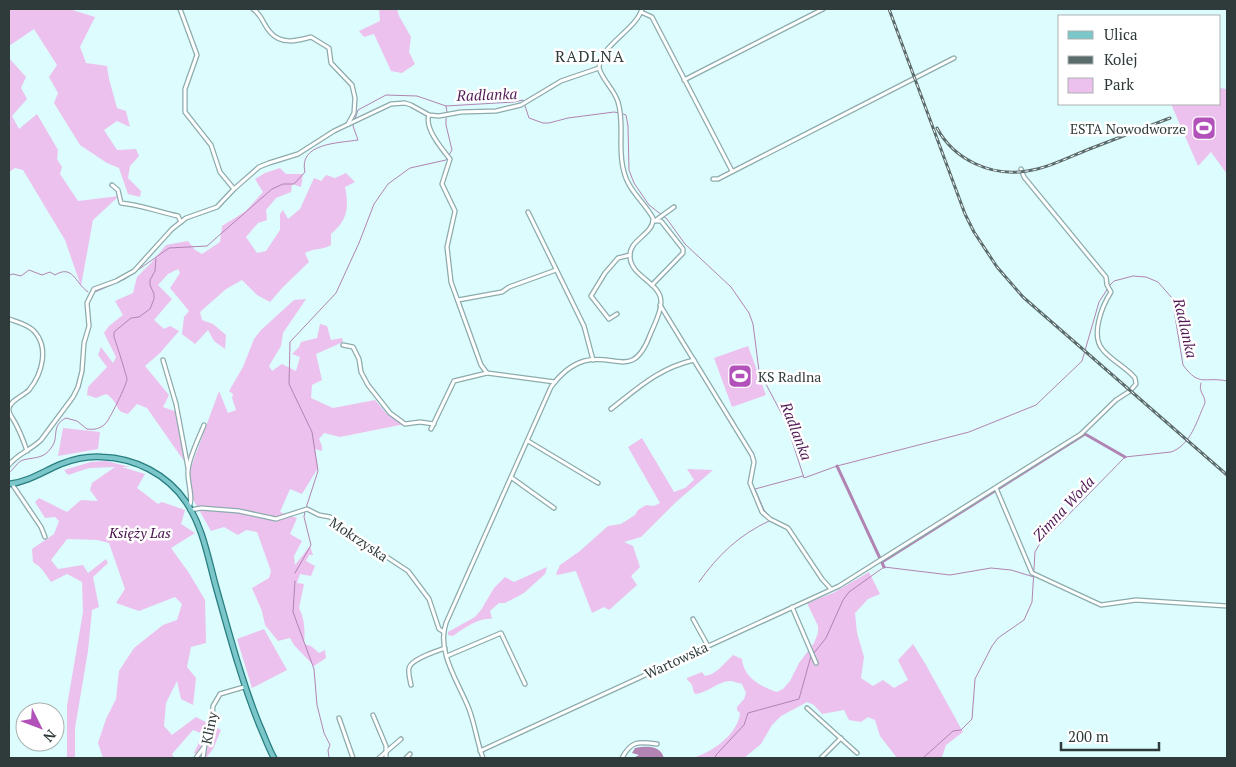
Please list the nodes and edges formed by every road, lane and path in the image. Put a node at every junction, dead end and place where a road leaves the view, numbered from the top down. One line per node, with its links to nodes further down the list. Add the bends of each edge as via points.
1 (180, 9): 14 (street, via 197,55 186,89 185,112 211,145 220,172)
2 (253, 9): 9 (street, via 270,32 283,40 293,42 312,37 329,48 331,63 352,85 355,98)
3 (823, 9): 7 (street)
4 (641, 10): 6 (street, via 634,23 606,53); 7 (street, via 652,17)
5 (954, 58): 11 (street)
6 (599, 68): 8 (street, via 561,82 524,103 496,111); 17 (street, via 617,98 624,174)
7 (684, 80): 11 (street)
8 (429, 114): 9 (street, via 405,103 391,104); 22 (street, via 434,139 450,159 442,184 455,212 446,247 451,282)
9 (350, 124): 14 (street, via 298,154 259,167)
10 (1021, 169): 43 (street, Wartowska, via 1106,277 1110,290 1101,309 1098,341 1102,350 1133,375 1136,384 1081,434)
11 (732, 171): 12 (street)
12 (713, 179)
13 (112, 186): 18 (street, via 118,190 121,203 178,216)
14 (234, 189): 18 (street, via 218,207)
15 (674, 208): 17 (street)
16 (528, 212): 20 (street)
17 (653, 221): 19 (street); 21 (street, via 661,220 683,253)
18 (181, 222): 37 (street, via 134,271 94,290 87,303 89,326 78,387 41,440)
19 (630, 254): 21 (street, via 635,269); 24 (street, via 618,258 604,273 591,296 608,319)
20 (556, 270): 22 (street, via 509,286 502,292); 28 (street, via 584,326)
21 (652, 285): 23 (street, via 659,294)
22 (458, 300): 30 (street, via 481,365)
23 (660, 305): 28 (street, via 648,341 638,357 625,362); 29 (street)
24 (617, 314)
25 (9, 320): 37 (street, via 34,330 42,350 41,371 28,391 9,408)
26 (343, 345): 33 (street, via 353,347 368,385 390,413 405,424)
27 (163, 360): 39 (street, via 176,404)
28 (593, 360): 31 (street, via 573,366)
29 (694, 360): 32 (street, via 668,368); 47 (street, via 752,454 754,462 750,483 762,512 770,520 788,528)
30 (487, 373): 31 (street); 33 (street, via 454,381)
31 (555, 382): 36 (street)
32 (610, 409)
33 (434, 424): 35 (street)
34 (204, 425): 39 (street)
35 (431, 429)
36 (528, 441): 40 (street); 41 (street)
37 (27, 451): 38 (street)
38 (9, 465)
39 (188, 468): 44 (street)
40 (512, 478): 45 (street); 51 (street)
41 (598, 483)
42 (10, 484): 44 (main road, via 73,460 110,457 151,470 172,485); 46 (street)
43 (996, 488): 47 (street, Wartowska); 48 (street, via 1032,573 1101,605 1136,600)
44 (190, 508): 51 (street, Mokrzyska, via 239,511 276,519 307,509 330,517 408,571 429,599 439,629); 58 (main road, via 203,540)
45 (554, 508)
46 (45, 537)
47 (831, 589): 49 (street, Wartowska)
48 (1227, 606)
49 (792, 607): 52 (street, Wartowska); 55 (street)
50 (693, 619): 52 (street)
51 (444, 632): 53 (street)
52 (708, 646): 66 (street, Wartowska)
53 (445, 648): 54 (street); 57 (street, via 412,664 409,669)
54 (447, 656): 56 (street, via 501,633); 66 (street, via 469,709)
55 (816, 663)
56 (525, 684)
57 (411, 685)
58 (244, 687): 65 (street, Kliny, via 220,694 213,706); 72 (main road)
59 (807, 708): 62 (street)
60 (373, 715): 69 (street, via 386,746)
61 (339, 718): 73 (street)
62 (841, 738): 67 (street); 78 (street)
63 (401, 739): 69 (street)
64 (657, 744): 77 (street, via 631,745)
65 (204, 747): 70 (street); 71 (street, Kliny)
66 (480, 751): 76 (street)
67 (857, 753)
68 (410, 754): 75 (street)
69 (385, 757): 74 (street)
70 (196, 758)
71 (203, 758)
72 (274, 758)
73 (353, 758)
74 (379, 758)
75 (406, 758)
76 (483, 758)
77 (622, 758)
78 (821, 758)

